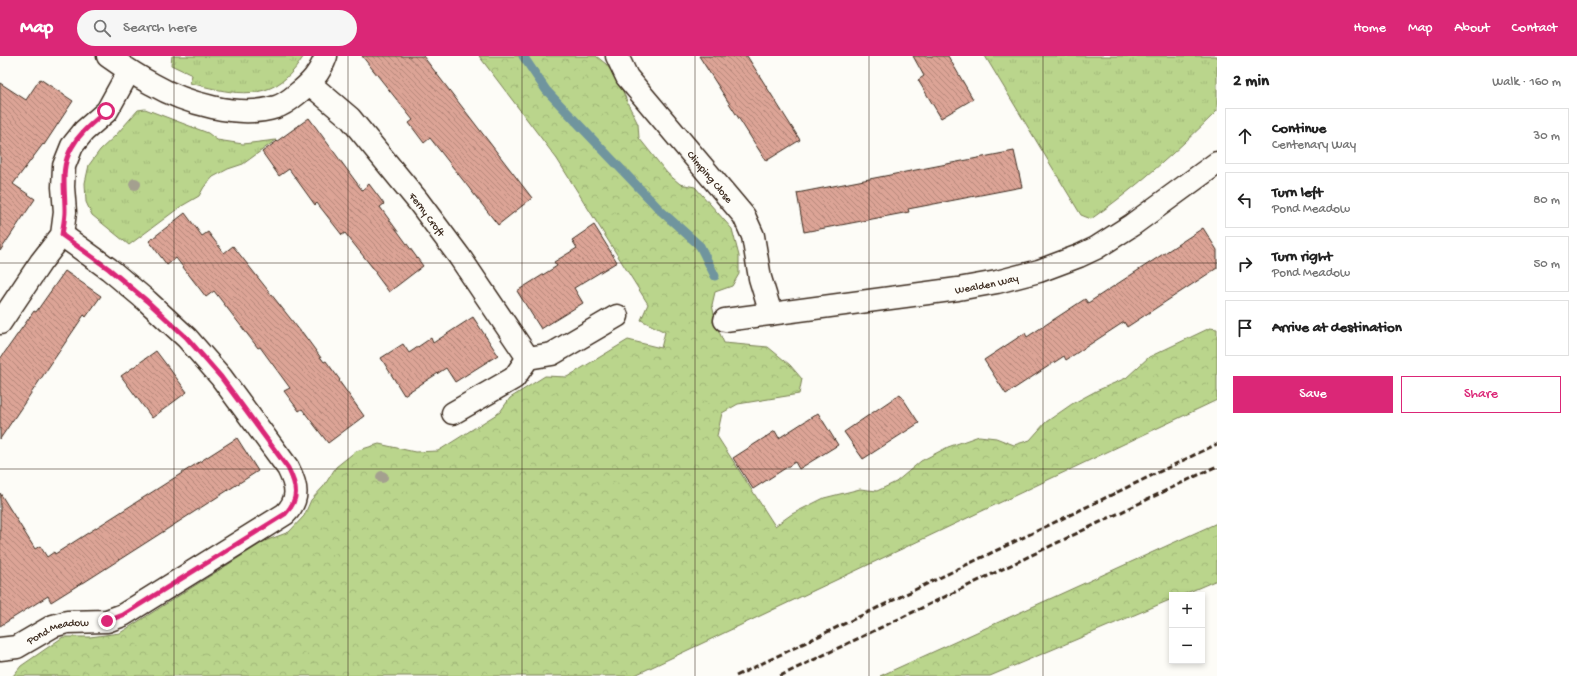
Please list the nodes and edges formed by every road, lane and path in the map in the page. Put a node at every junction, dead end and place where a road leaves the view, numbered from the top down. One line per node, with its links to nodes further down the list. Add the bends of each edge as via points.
1 (108, 56): 4 (street)
2 (326, 56): 5 (street, via 322,69)
3 (617, 56): 8 (street, Climping Close, via 627,77 744,216 752,236 760,278)
4 (129, 71): 5 (street, via 180,97 232,110 277,107); 7 (street, via 106,111 72,146 64,166 65,212)
5 (310, 84): 12 (street, Ferny Croft, via 350,118 418,201 459,256)
6 (1217, 163): 8 (street, Wealden Way, via 1096,248 1039,271 958,289)
7 (62, 235): 11 (street); 14 (street, Pond Meadow, via 147,301 187,338 221,377 288,468 295,491 294,505 285,514 123,615 107,621 67,622 53,626 17,647)
8 (771, 314): 10 (street, Wealden Way)
9 (617, 316): 12 (street, via 552,354)
10 (725, 320)
11 (0, 323)
12 (528, 358): 13 (street, via 514,378)
13 (453, 413)
14 (0, 649)

